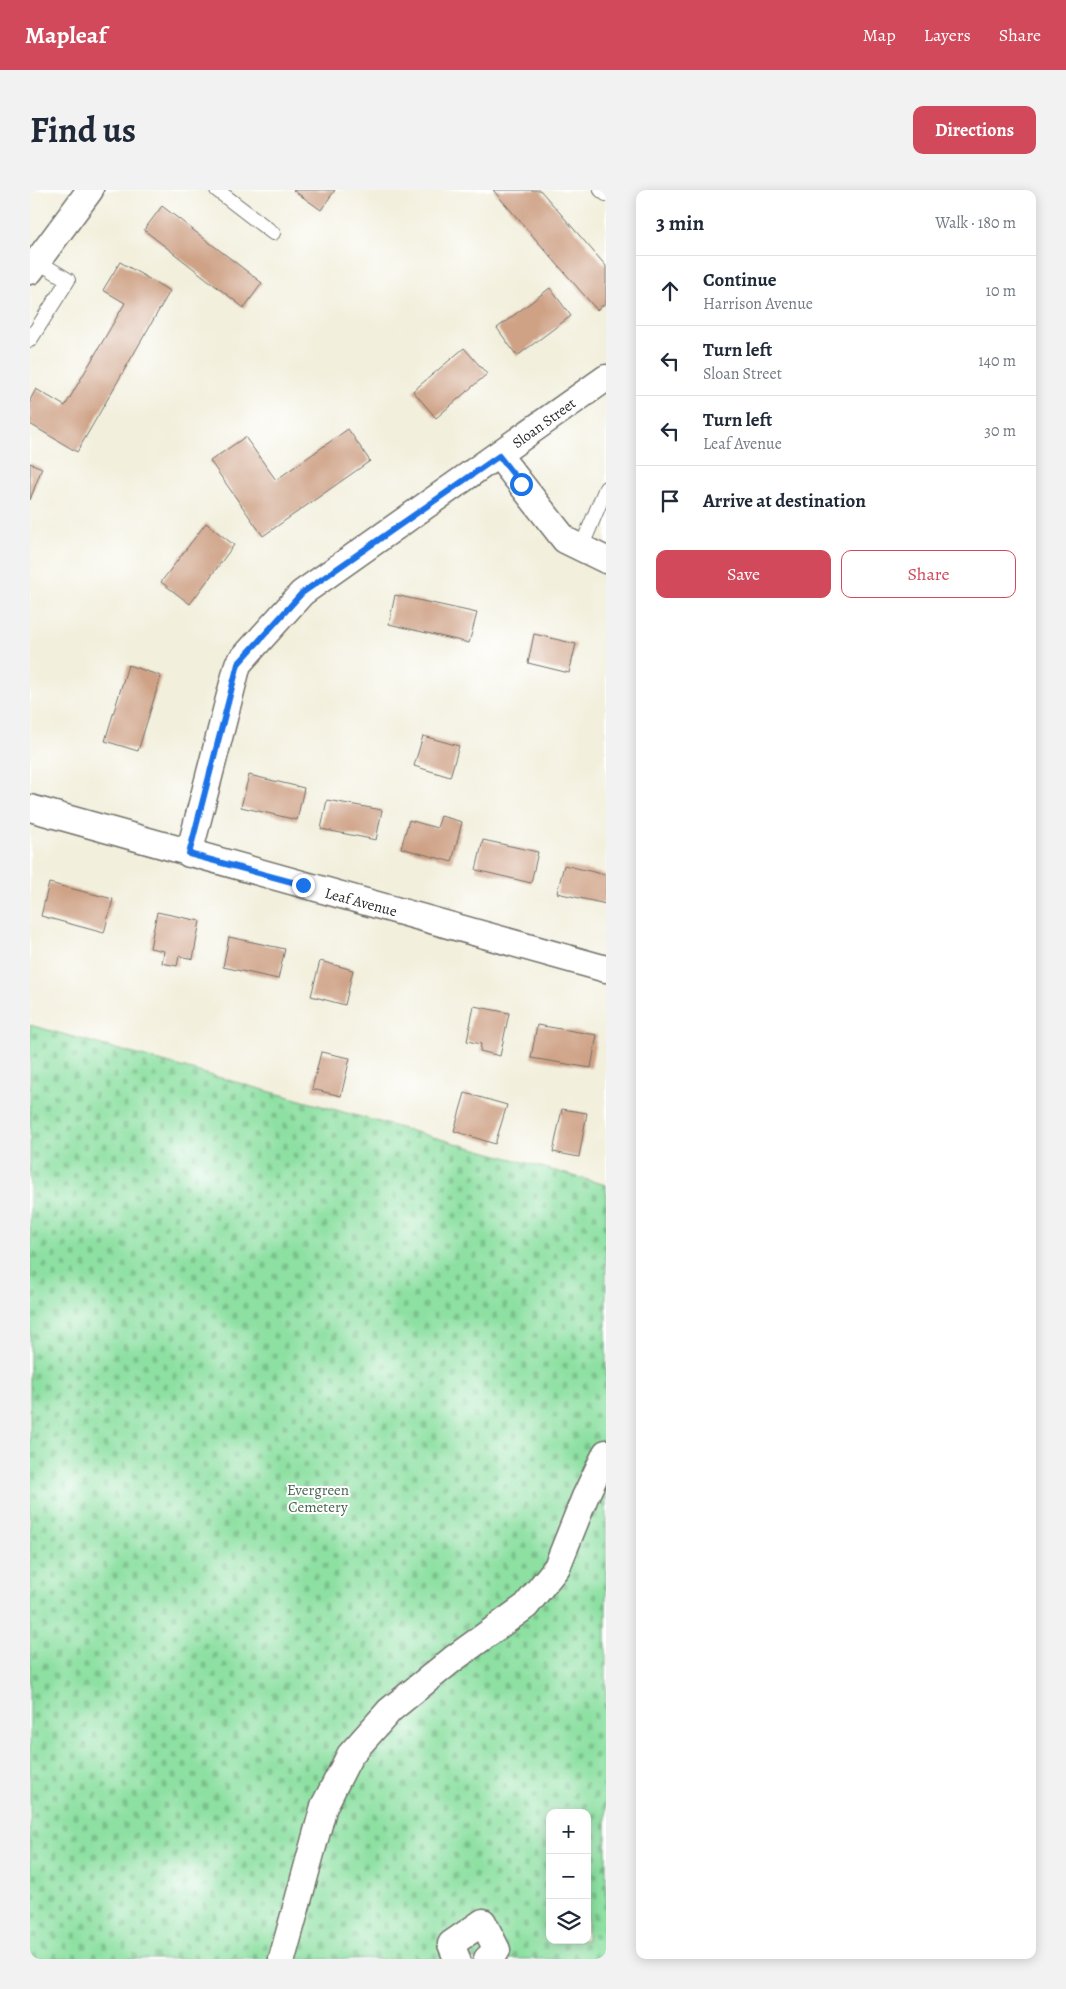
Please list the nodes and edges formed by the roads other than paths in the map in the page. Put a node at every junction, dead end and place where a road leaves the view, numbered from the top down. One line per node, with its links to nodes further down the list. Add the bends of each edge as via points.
1 (90, 190): 6 (street)
2 (217, 190): 5 (lane)
3 (601, 190): 4 (lane)
4 (606, 194)
5 (274, 233)
6 (34, 266): 7 (lane, via 68,280)
7 (30, 340)
8 (606, 378): 9 (street, Sloan Street)
9 (499, 456): 11 (street, via 565,540); 14 (street, Sloan Street, via 302,593 238,664)
10 (606, 488): 11 (lane)
11 (581, 548): 12 (street)
12 (606, 560)
13 (30, 808): 14 (street, Leaf Avenue)
14 (189, 854): 15 (street, Leaf Avenue)
15 (606, 969)
16 (606, 1453): 17 (street, via 557,1567 526,1606 390,1710 350,1754 324,1806)
17 (282, 1959)
18 (457, 1959): 19 (street, via 451,1944 483,1922 497,1950)
19 (487, 1959)

